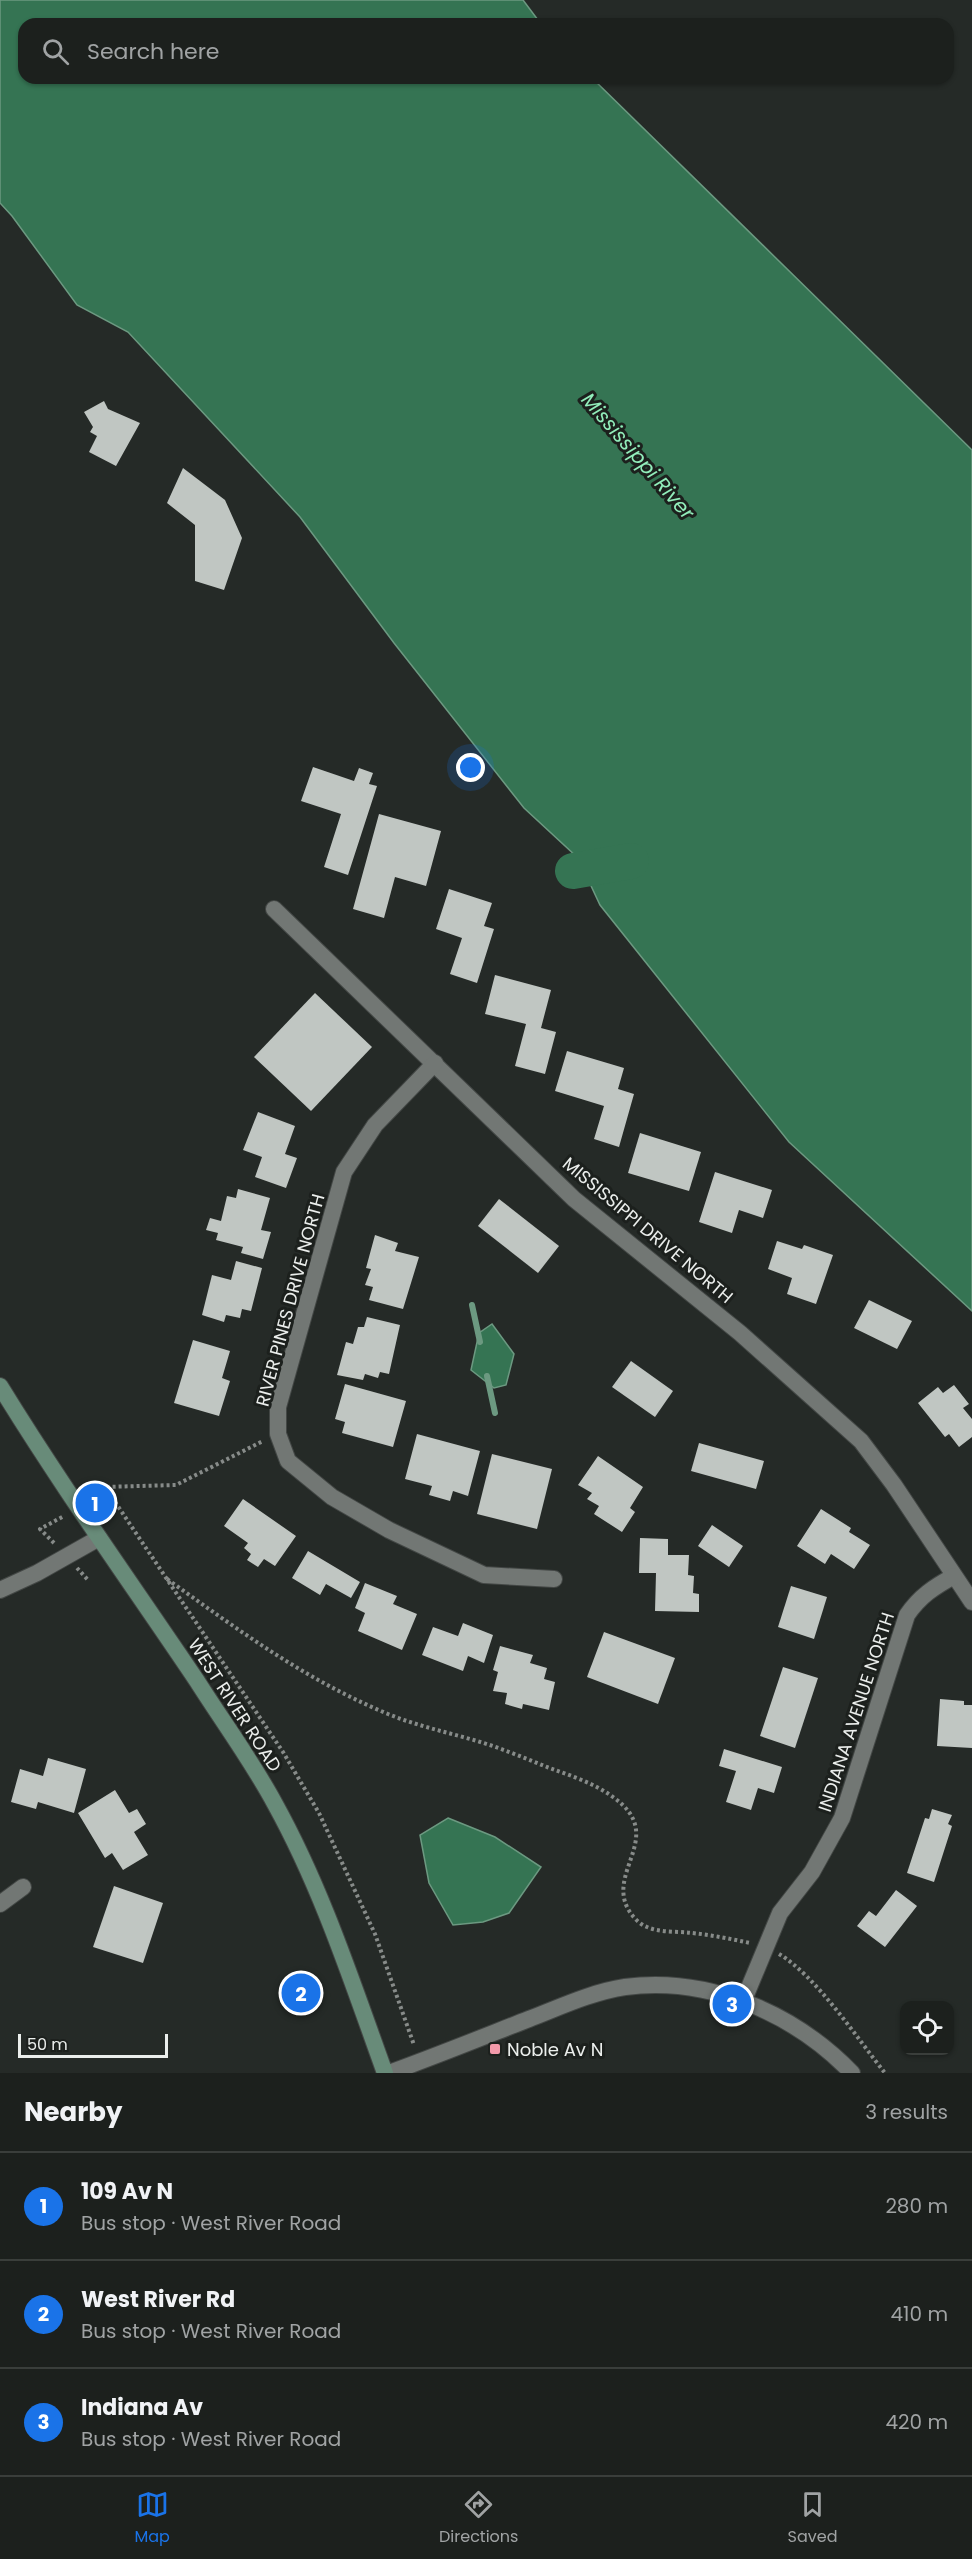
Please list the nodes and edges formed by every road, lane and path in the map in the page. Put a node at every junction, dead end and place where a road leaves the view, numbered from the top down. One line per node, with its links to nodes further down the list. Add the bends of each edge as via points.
1 (274, 909): 2 (street, MISSISSIPPI DRIVE NORTH)
2 (435, 1063): 4 (street, RIVER PINES DRIVE NORTH, via 375,1125 344,1172 278,1407); 8 (street, MISSISSIPPI DRIVE NORTH, via 574,1199 740,1333 861,1440)
3 (0, 1386): 5 (main road, WEST RIVER ROAD)
4 (279, 1434): 9 (path, via 176,1485 105,1487); 10 (street, RIVER PINES DRIVE NORTH, via 288,1461 332,1497 389,1530 484,1575)
5 (79, 1507): 6 (path); 7 (main road, WEST RIVER ROAD)
6 (40, 1529)
7 (99, 1538): 11 (street); 19 (main road, WEST RIVER ROAD, via 275,1803 303,1856)
8 (954, 1576): 12 (street, MISSISSIPPI DRIVE NORTH); 17 (street, INDIANA AVENUE NORTH, via 930,1588 908,1615 842,1818 812,1872 780,1913)
9 (167, 1579): 15 (path, via 250,1640 343,1693 425,1728 470,1739 566,1773 614,1798 636,1827 635,1848 623,1888 624,1900 636,1920 660,1931); 18 (path, via 283,1752 319,1813 375,1934)
10 (554, 1579)
11 (0, 1590)
12 (972, 1602)
13 (23, 1887): 14 (street)
14 (0, 1904)
15 (751, 1943)
16 (776, 1952): 21 (path, via 814,1984)
17 (743, 2002): 19 (street, WEST RIVER ROAD, via 683,1987 624,1987 579,1999); 20 (street, WEST RIVER ROAD, via 803,2031)
18 (410, 2034)
19 (387, 2073)
20 (852, 2073)
21 (885, 2073)

